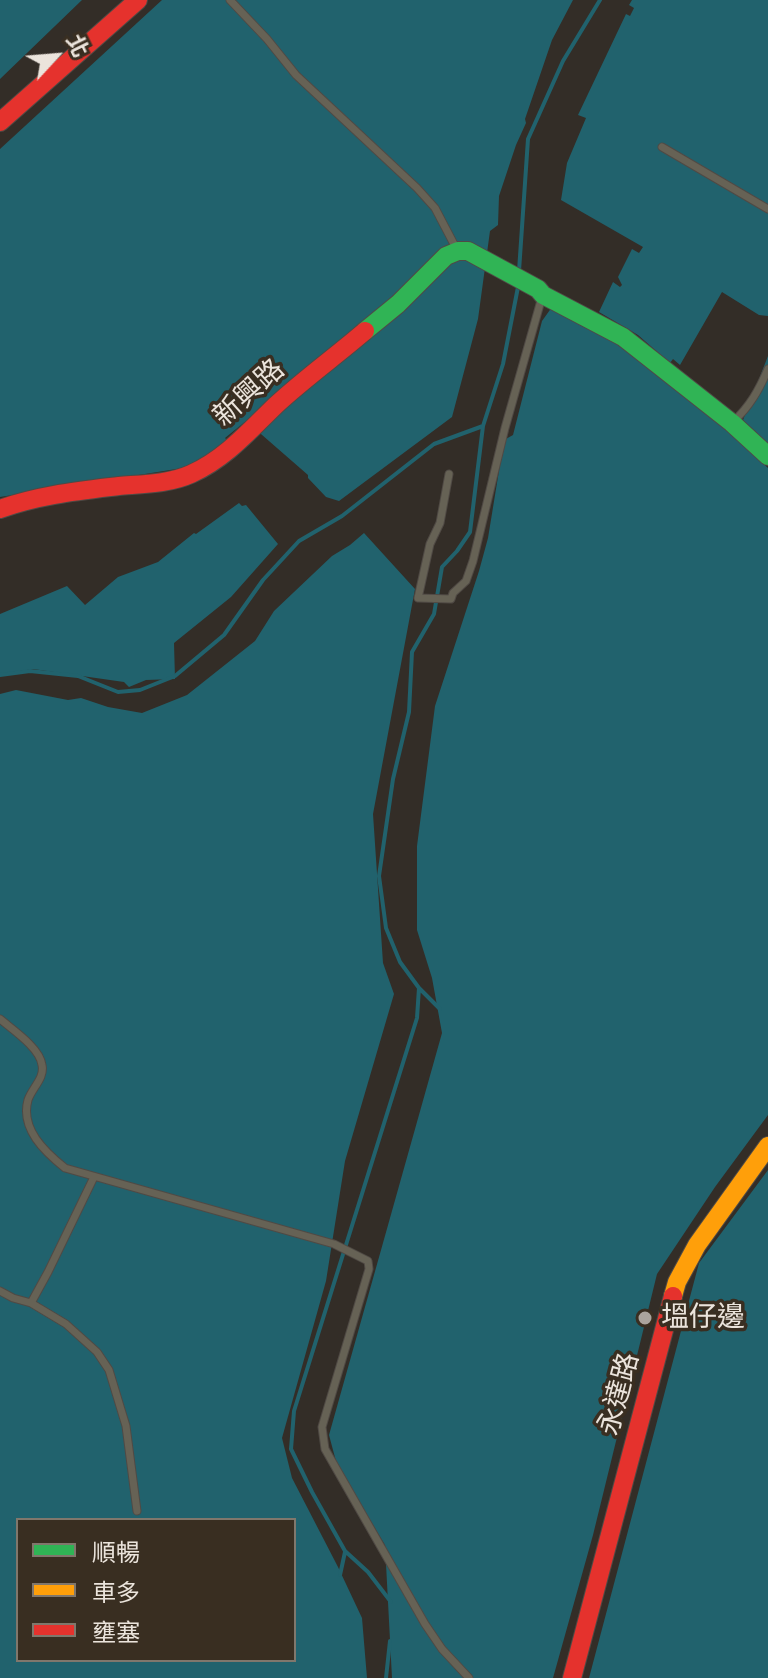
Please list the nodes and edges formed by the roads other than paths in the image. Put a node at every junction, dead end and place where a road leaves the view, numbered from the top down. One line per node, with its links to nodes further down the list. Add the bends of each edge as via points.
1 (138, 0): 3 (street)
2 (230, 0): 6 (lane, via 296,75 417,188 435,208)
3 (0, 122)
4 (662, 147): 5 (lane)
5 (768, 209)
6 (458, 251): 7 (street, via 468,251); 12 (street, 新興路, via 206,466 169,481 65,492)
7 (540, 292): 9 (street, via 623,337); 11 (lane, via 466,581 451,599 418,598)
8 (768, 369): 9 (lane, via 755,397)
9 (732, 423): 10 (street)
10 (768, 456)
11 (449, 474)
12 (0, 509)
13 (0, 1019): 15 (lane, via 29,1044 43,1066 28,1100 35,1139 65,1168)
14 (768, 1146): 20 (street, 永達路, via 677,1282)
15 (94, 1177): 17 (lane); 19 (lane, via 334,1244 368,1261 322,1427 325,1449 425,1624)
16 (0, 1291): 17 (lane)
17 (31, 1303): 18 (lane, via 66,1324 109,1370 126,1426)
18 (137, 1511)
19 (469, 1678)
20 (572, 1678)

